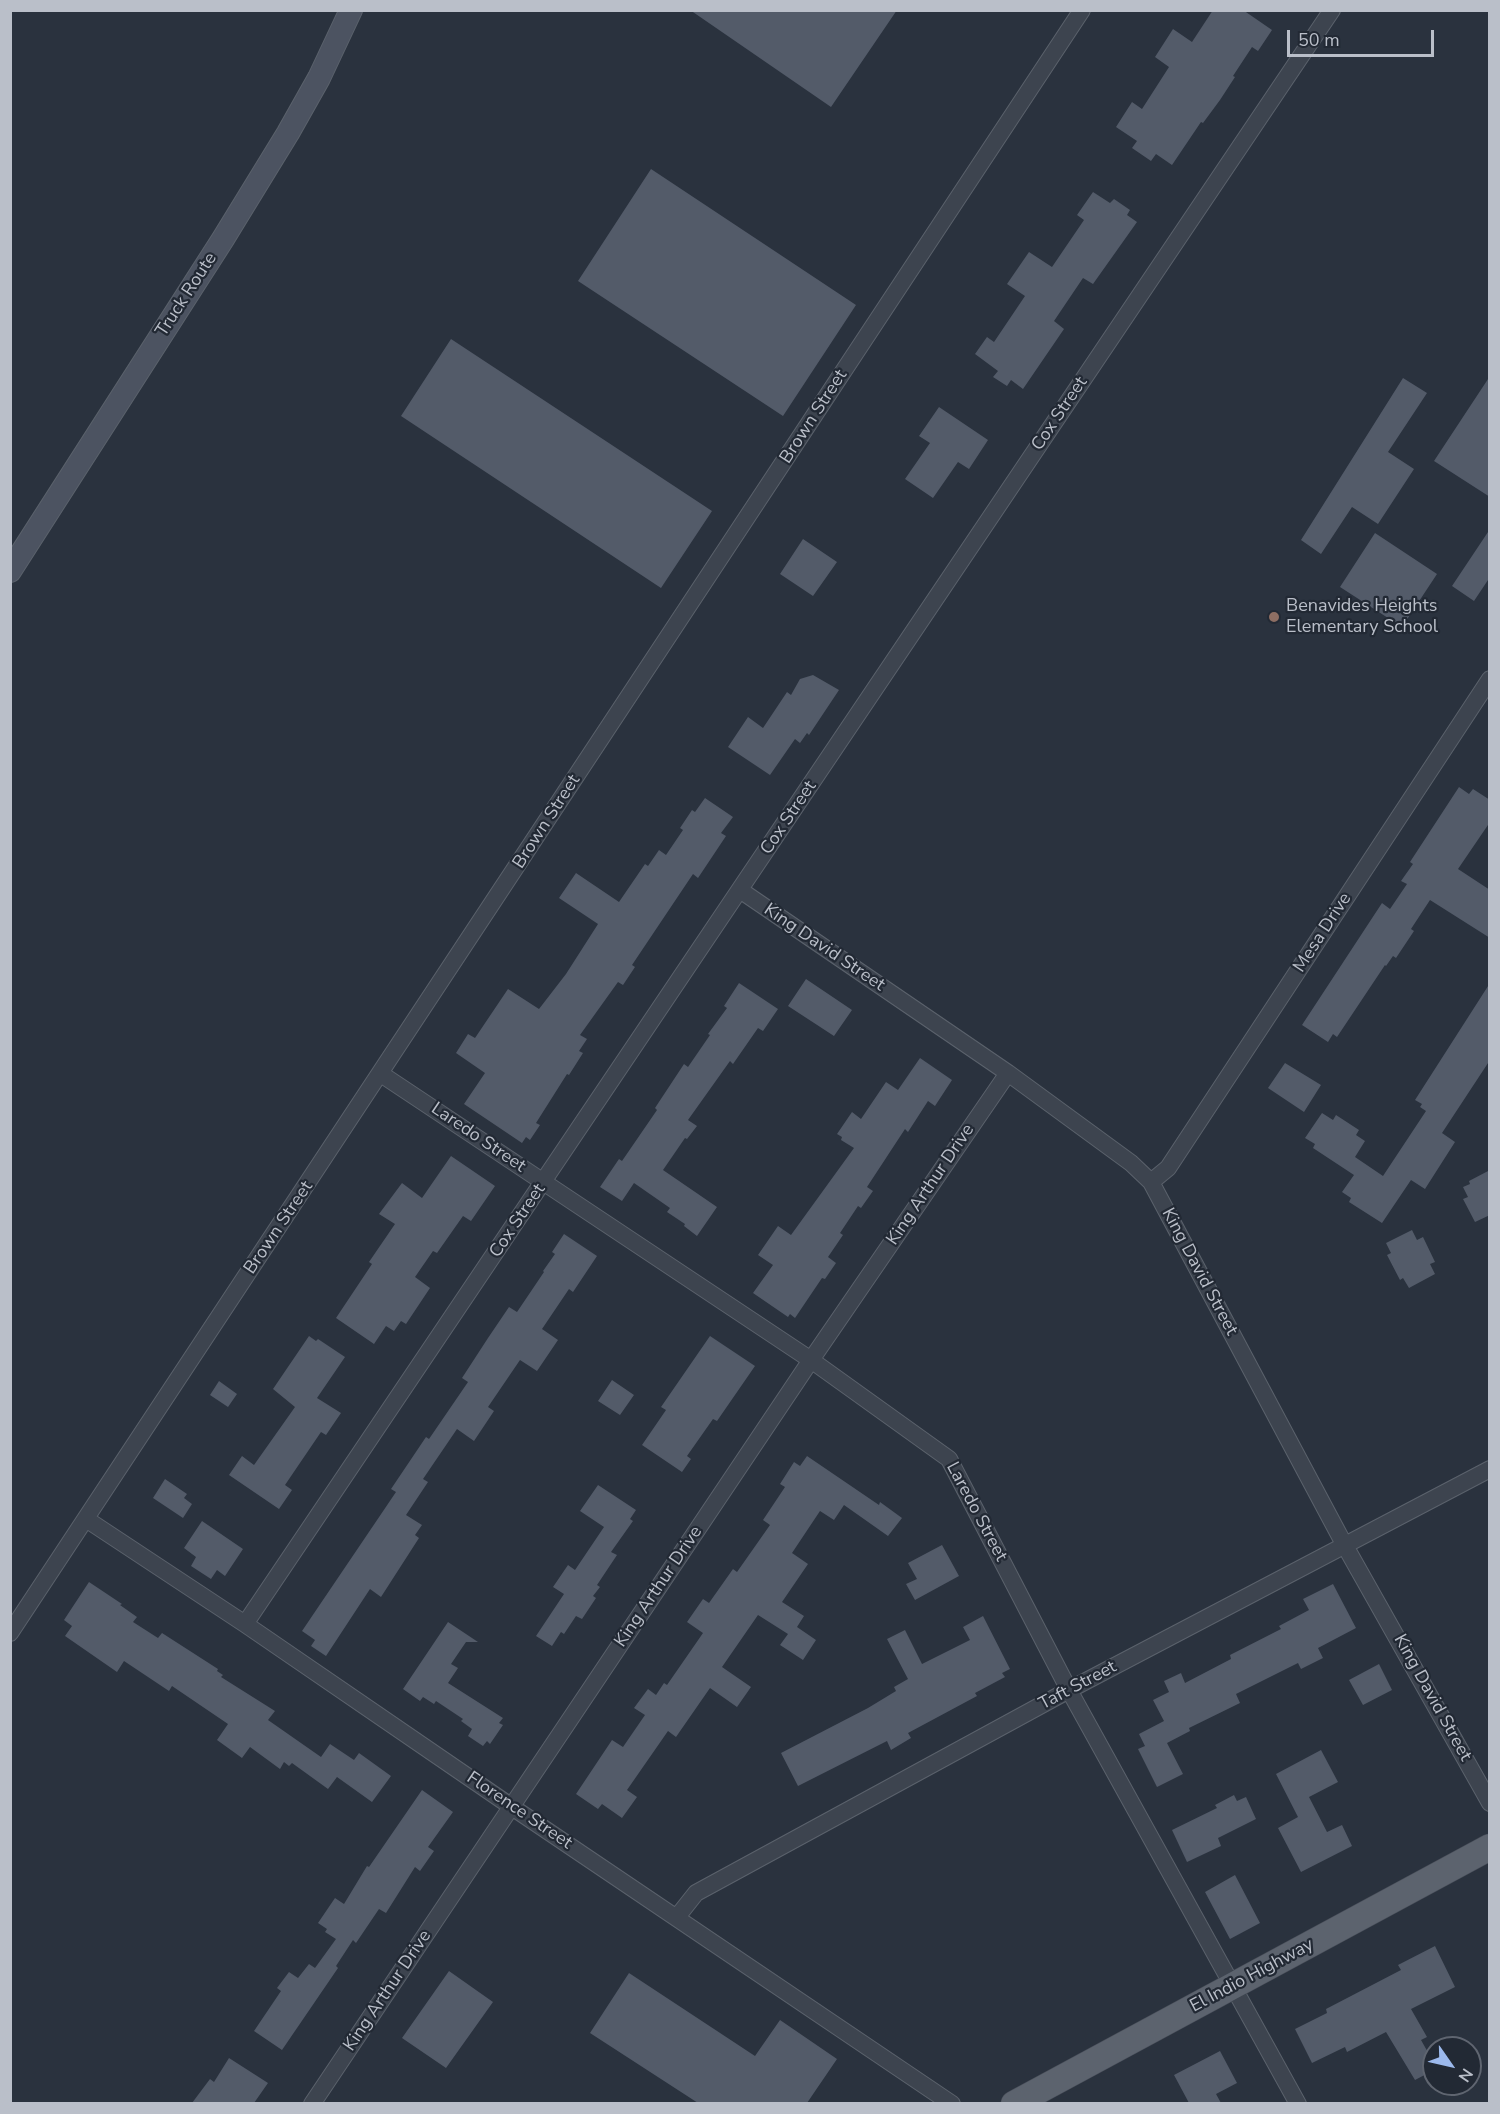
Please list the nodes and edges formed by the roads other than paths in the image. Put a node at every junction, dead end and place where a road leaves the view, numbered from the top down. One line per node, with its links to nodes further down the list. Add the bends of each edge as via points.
1 (351, 10): 4 (street, Truck Route, via 288,133)
2 (1082, 10): 8 (street, Brown Street)
3 (1332, 10): 6 (street, Cox Street)
4 (10, 571)
5 (1490, 679): 10 (street, Mesa Drive, via 1168,1168)
6 (740, 890): 7 (street, King David Street); 9 (street, Cox Street)
7 (1008, 1073): 10 (street, King David Street, via 1109,1146); 11 (street, King Arthur Drive)
8 (381, 1074): 9 (street, Laredo Street); 13 (street, Brown Street)
9 (544, 1182): 11 (street, Laredo Street); 15 (street, Cox Street)
10 (1151, 1182): 14 (street, King David Street)
11 (811, 1360): 17 (street, Laredo Street, via 949,1459); 19 (street, King Arthur Drive)
12 (1490, 1469): 14 (street, Taft Street)
13 (86, 1519): 15 (street, Florence Street); 16 (street, Brown Street)
14 (1344, 1544): 17 (street, Taft Street); 18 (street, King David Street)
15 (245, 1624): 19 (street, Florence Street)
16 (10, 1633)
17 (1069, 1690): 21 (street, Taft Street, via 696,1893); 22 (street, Laredo Street)
18 (1490, 1803)
19 (512, 1807): 21 (street, Florence Street); 23 (street, King Arthur Drive)
20 (1490, 1847): 22 (main road, El Indio Highway)
21 (677, 1917): 24 (street, Florence Street)
22 (1233, 1986): 25 (main road, El Indio Highway); 26 (street, Laredo Street)
23 (312, 2103)
24 (952, 2103)
25 (1014, 2103)
26 (1298, 2103)

